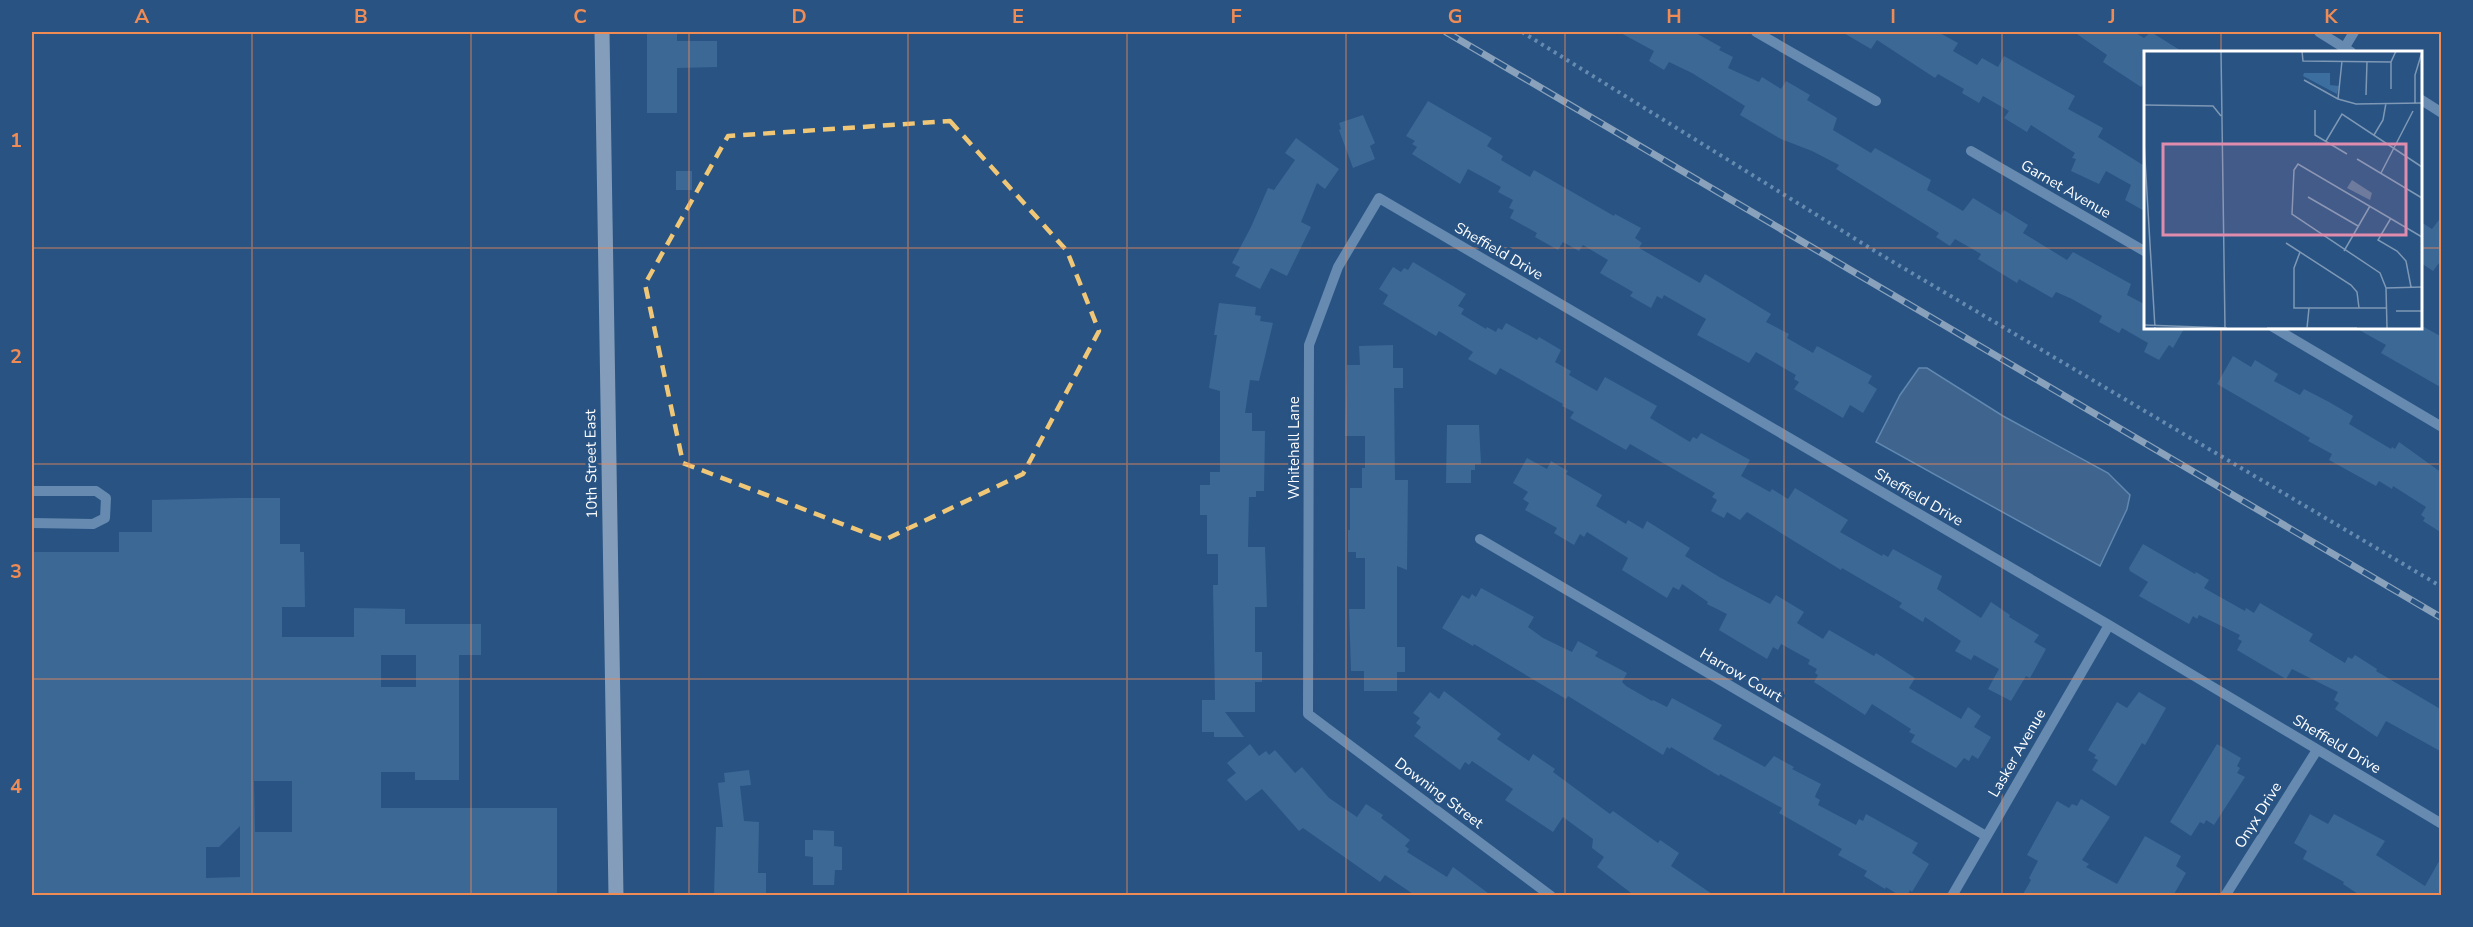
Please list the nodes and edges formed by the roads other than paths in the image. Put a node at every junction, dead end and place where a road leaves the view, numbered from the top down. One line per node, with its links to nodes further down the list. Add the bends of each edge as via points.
1 (602, 32): 22 (main road, 10th Street East)
2 (1756, 32): 7 (street)
3 (2319, 32): 5 (street)
4 (2354, 32): 5 (street)
5 (2345, 51)
6 (2422, 100): 8 (street)
7 (1876, 101)
8 (2442, 113)
9 (1971, 151): 11 (street, Garnet Avenue)
10 (1379, 198): 17 (street, Sheffield Drive); 18 (street, Whitehall Lane, via 1338,267 1309,345)
11 (2144, 251)
12 (2275, 328): 13 (street)
13 (2442, 427)
14 (32, 491): 15 (street, via 96,491 106,498 105,518 93,524)
15 (32, 523)
16 (1480, 539): 21 (street, Harrow Court)
17 (2109, 625): 19 (street, Sheffield Drive); 21 (street, Lasker Avenue)
18 (1308, 714): 23 (street, Downing Street)
19 (2317, 750): 20 (street, Sheffield Drive); 25 (street, Onyx Drive)
20 (2442, 824)
21 (1986, 836): 24 (street, Lasker Avenue)
22 (616, 896)
23 (1551, 896)
24 (1952, 896)
25 (2225, 896)

